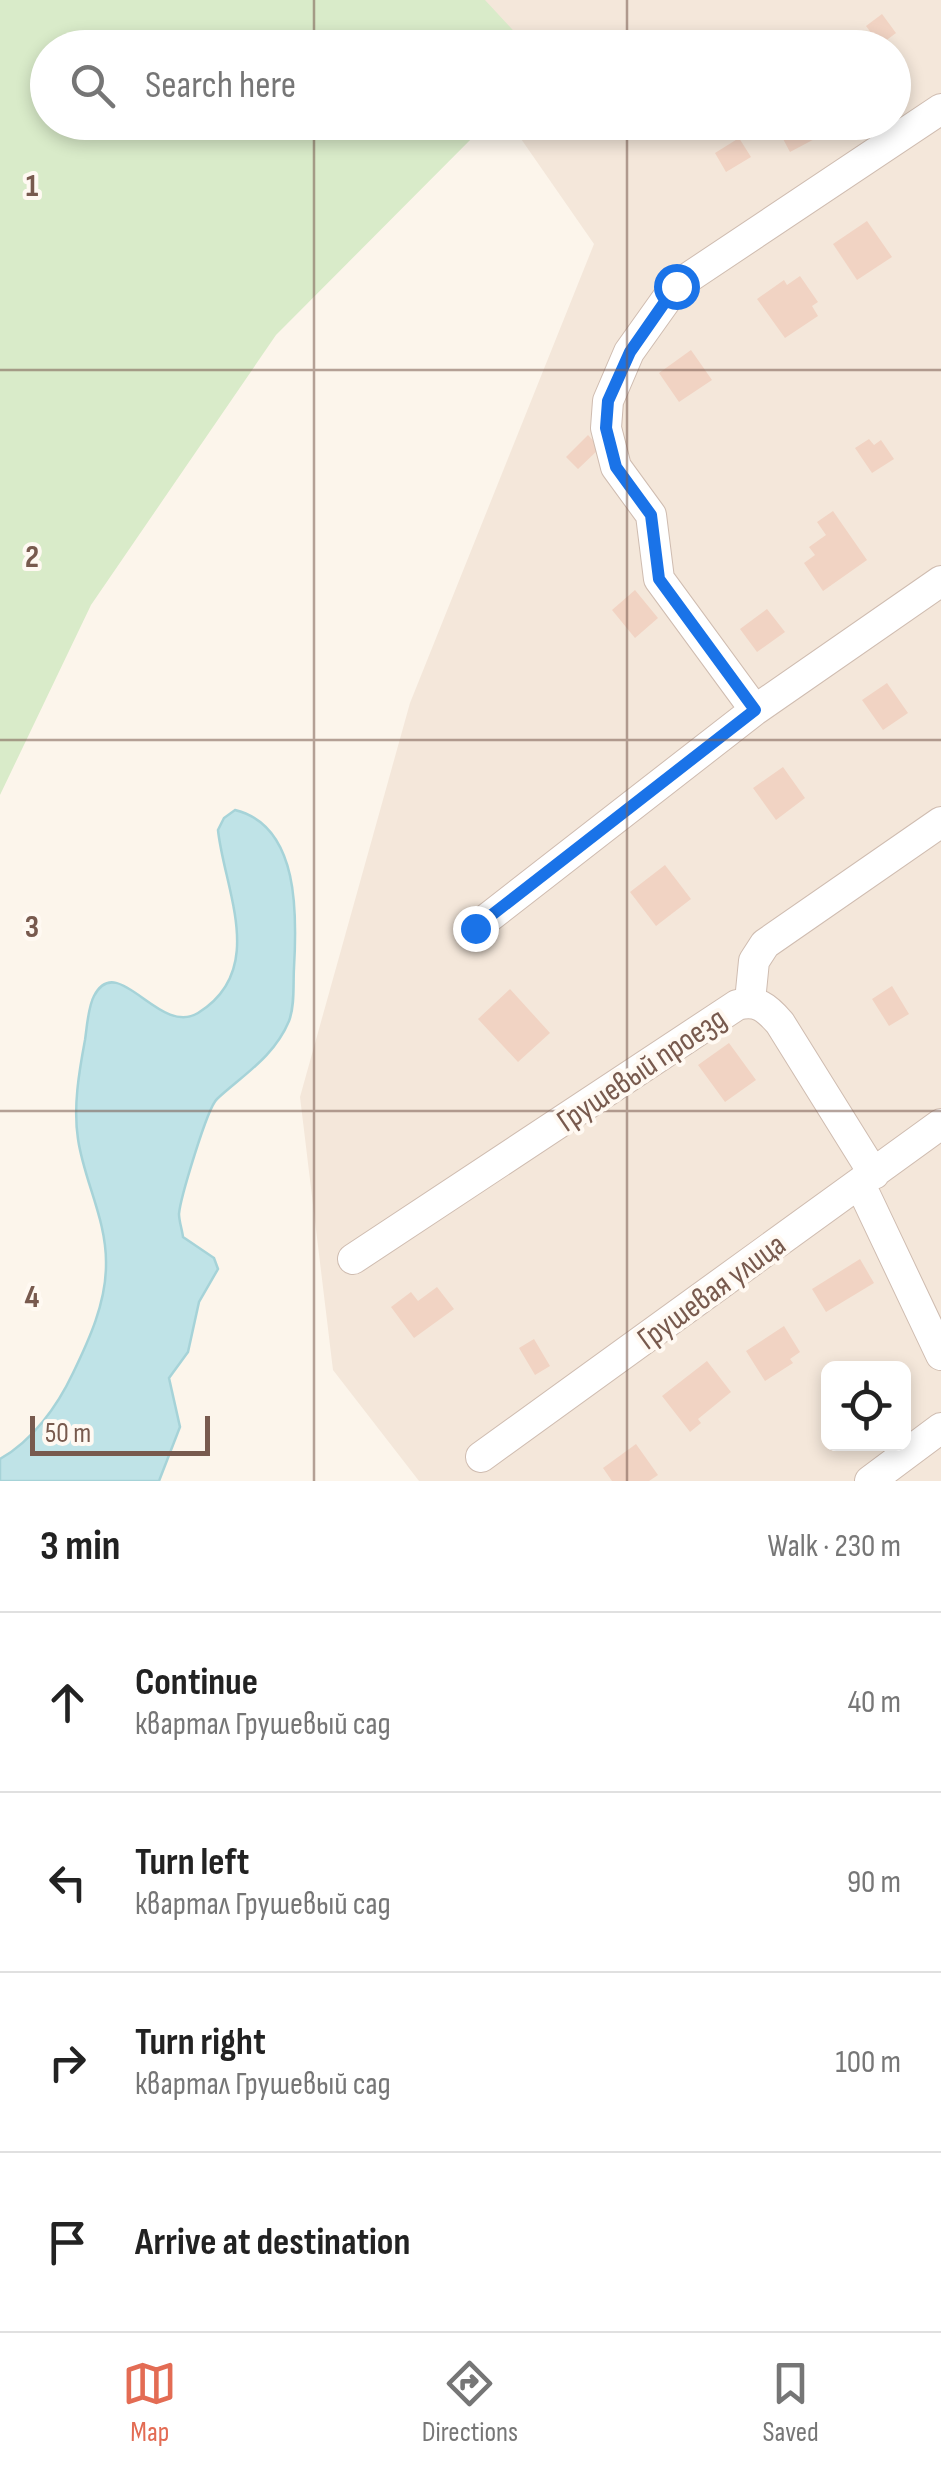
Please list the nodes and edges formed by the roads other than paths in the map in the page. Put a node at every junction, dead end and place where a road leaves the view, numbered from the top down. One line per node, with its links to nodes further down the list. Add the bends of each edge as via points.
1 (941, 110): 2 (lane)
2 (911, 130)
3 (896, 140): 5 (lane, via 676,286 630,352 608,401 606,428 616,467 651,515 659,579)
4 (941, 581): 5 (lane)
5 (755, 710): 7 (lane)
6 (941, 822): 8 (lane, via 765,944 754,962)
7 (475, 928)
8 (750, 1001): 10 (lane, Грушевый проезд, via 780,1023); 11 (lane, Грушевый проезд)
9 (941, 1124): 10 (lane, Грушевая улица)
10 (867, 1179): 12 (lane, Грушевый проезд); 14 (lane, Грушевая улица)
11 (353, 1259)
12 (941, 1355)
13 (941, 1428): 15 (lane)
14 (481, 1457)
15 (870, 1481)

